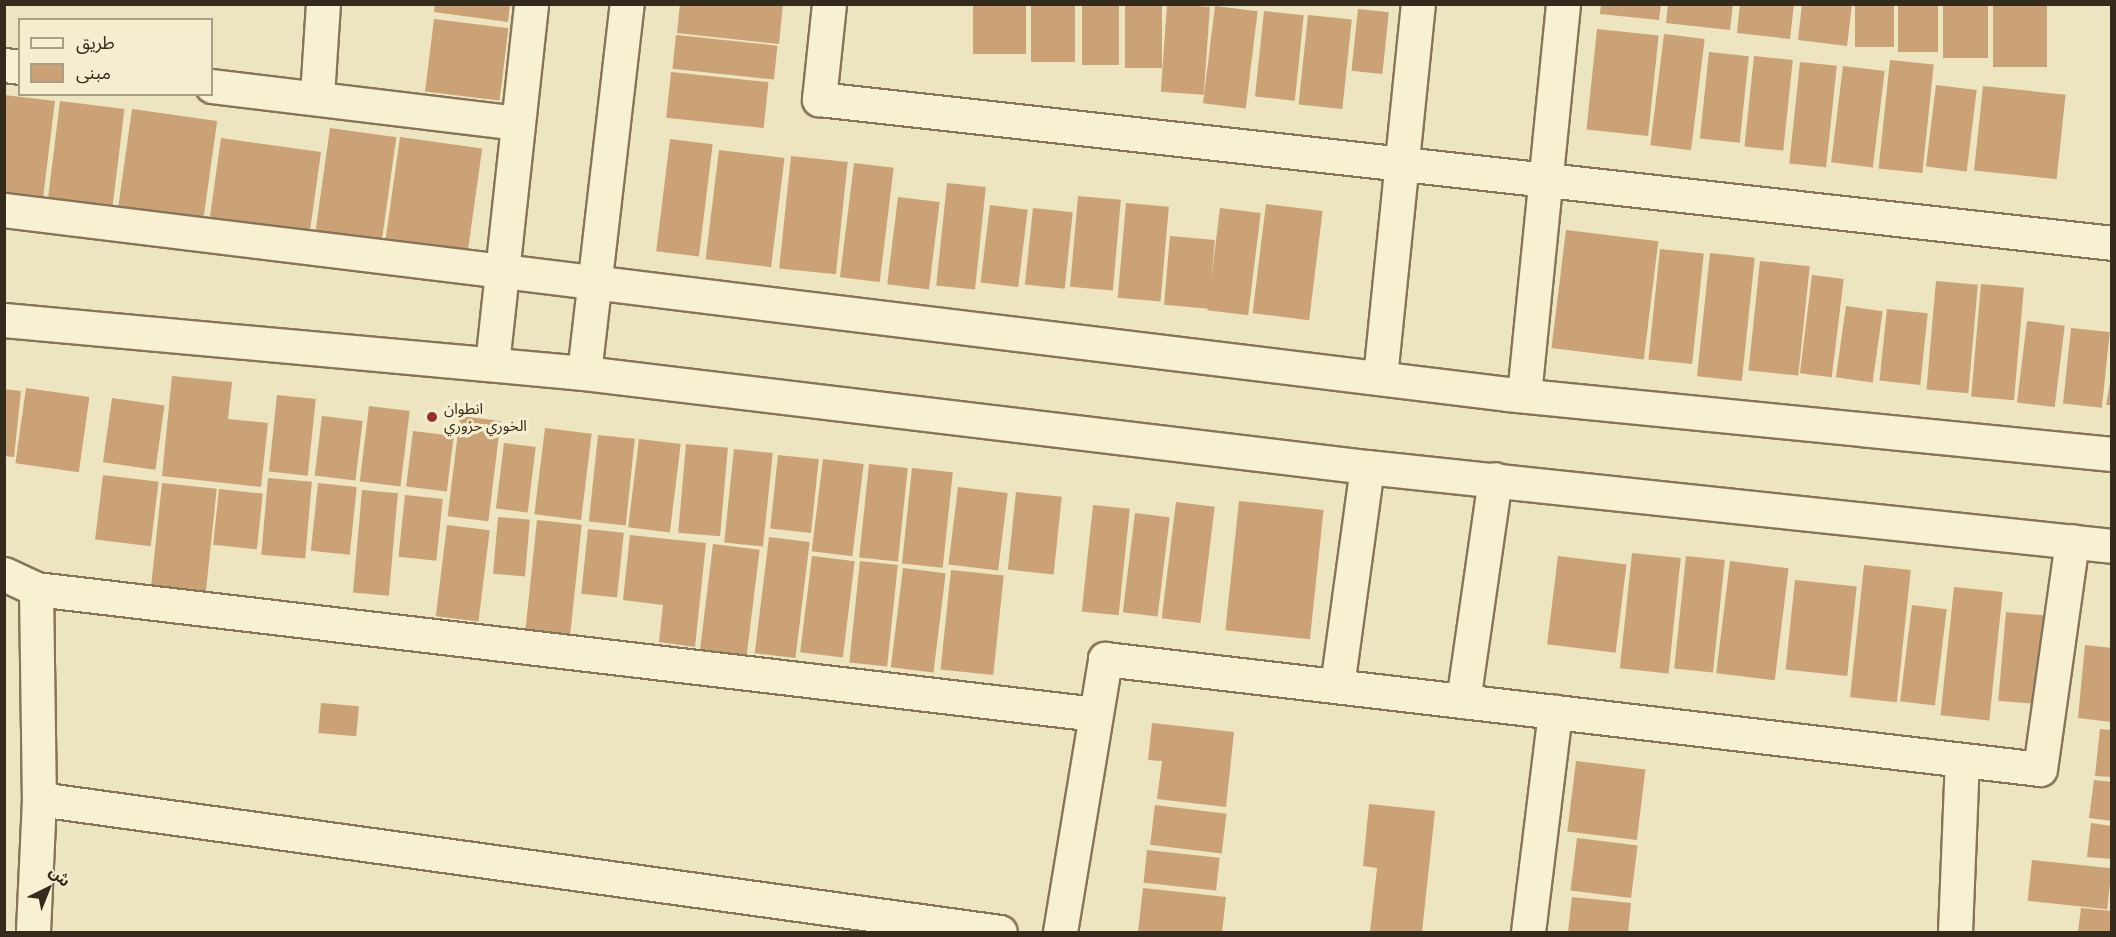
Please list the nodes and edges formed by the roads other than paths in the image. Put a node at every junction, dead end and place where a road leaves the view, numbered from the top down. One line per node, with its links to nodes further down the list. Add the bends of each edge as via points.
1 (323, 4): 8 (street)
2 (531, 4): 9 (street)
3 (627, 4): 15 (street)
4 (830, 4): 10 (street, via 819,99)
5 (1418, 4): 10 (street)
6 (1563, 4): 11 (street)
7 (213, 86): 8 (street)
8 (318, 96): 9 (street)
9 (517, 123): 14 (street)
10 (1399, 164): 11 (street); 19 (street)
11 (1544, 180): 13 (street); 20 (street)
12 (4, 210): 14 (street)
13 (2112, 243)
14 (499, 273): 15 (street); 17 (street)
15 (594, 282): 18 (street); 19 (street)
16 (4, 320): 17 (street)
17 (492, 364): 18 (street)
18 (584, 373): 22 (street)
19 (1380, 377): 20 (street)
20 (1524, 395): 21 (street)
21 (2112, 454)
22 (1367, 467): 23 (street); 28 (street)
23 (1495, 478): 24 (street); 29 (street)
24 (2072, 541): 25 (street); 32 (street, via 2040,769)
25 (2112, 546)
26 (4, 574): 27 (street)
27 (36, 589): 31 (street); 33 (street)
28 (1337, 686): 29 (street); 31 (street, via 1105,659)
29 (1463, 701): 30 (street)
30 (1555, 712): 32 (street); 37 (street)
31 (1096, 714): 36 (street)
32 (1962, 760): 38 (street)
33 (39, 800): 34 (street); 35 (street)
34 (33, 933)
35 (1000, 933)
36 (1060, 933)
37 (1528, 933)
38 (1955, 933)

